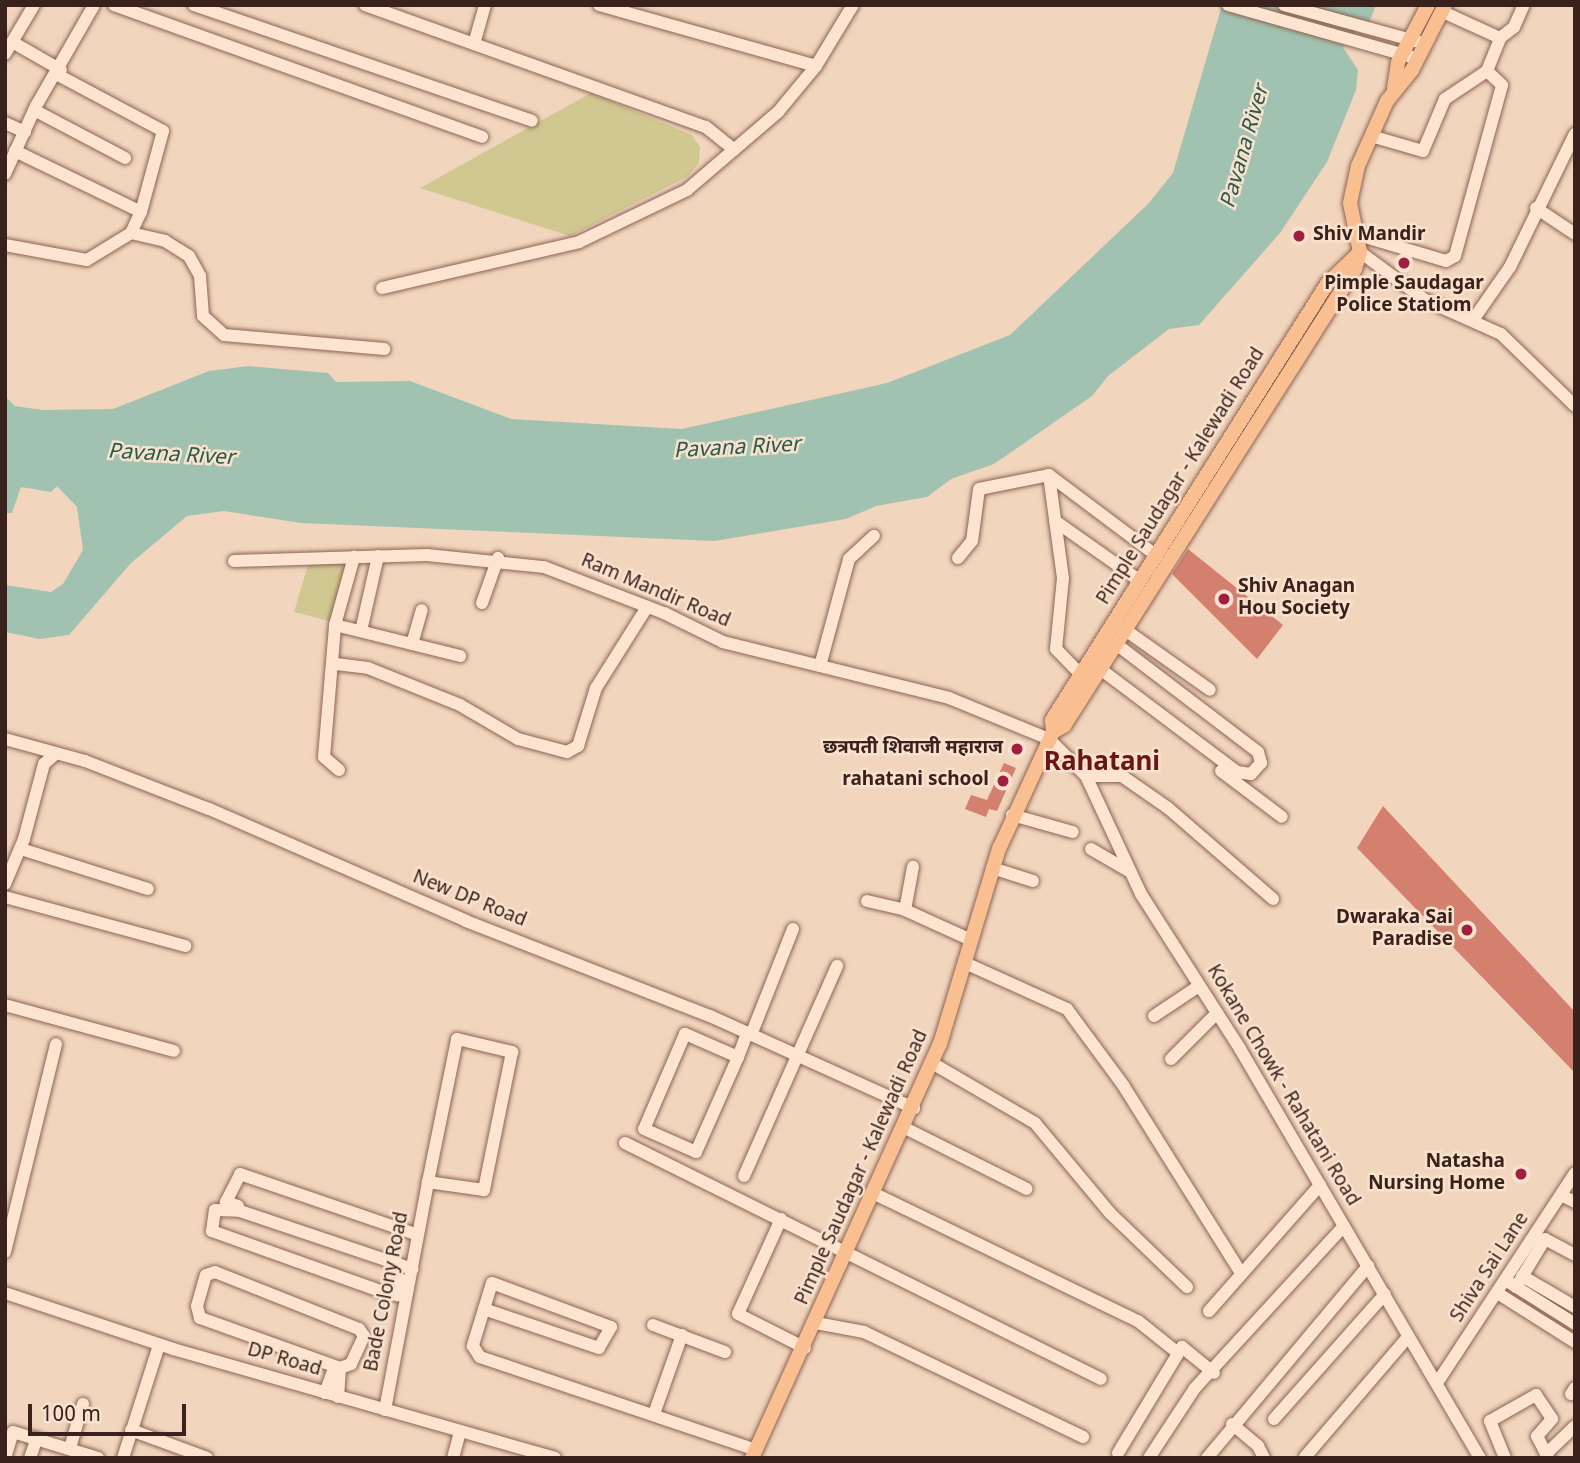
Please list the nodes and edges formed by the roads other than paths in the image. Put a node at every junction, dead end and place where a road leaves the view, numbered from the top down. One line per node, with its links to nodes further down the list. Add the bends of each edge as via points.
1 (34, 5): 16 (street)
2 (94, 5): 24 (street)
3 (114, 5): 32 (street)
4 (194, 5): 27 (street)
5 (365, 5): 17 (street)
6 (485, 5): 17 (street)
7 (600, 5): 22 (street)
8 (853, 5): 22 (street)
9 (1228, 5): 19 (street)
10 (1284, 5): 15 (street)
11 (1428, 5): 15 (main road)
12 (1524, 5): 14 (street, via 1510,32)
13 (1444, 8): 14 (street); 18 (main road)
14 (1500, 37): 23 (street)
15 (1409, 39): 18 (street); 19 (main road)
16 (14, 43): 20 (street); 24 (street)
17 (474, 44): 33 (street, via 706,127)
18 (1426, 44): 21 (main road)
19 (1402, 53): 21 (street); 25 (main road)
20 (5, 54)
21 (1419, 60): 25 (main road)
22 (816, 66): 33 (street, via 778,112)
23 (1487, 71): 31 (street, via 1445,99 1423,151); 42 (street, via 1502,85 1451,260)
24 (60, 73): 26 (street); 40 (street, via 163,131)
25 (1394, 88): 31 (main road)
26 (34, 110): 29 (street); 35 (street)
27 (532, 121)
28 (5, 123): 29 (street)
29 (25, 132): 34 (street)
30 (1575, 134): 36 (street)
31 (1371, 136): 42 (main road, via 1352,184)
32 (482, 137)
33 (734, 150): 46 (street, via 687,190 579,242)
34 (15, 151): 38 (street); 40 (street)
35 (125, 158)
36 (1563, 165): 37 (street); 39 (street)
37 (1575, 172)
38 (5, 174)
39 (1536, 208): 43 (street); 47 (street, via 1510,267)
40 (141, 212): 41 (street)
41 (131, 233): 44 (street, via 87,260); 48 (street, via 165,241 189,256 200,276 203,316 224,335)
42 (1355, 234): 45 (main road)
43 (1575, 234)
44 (5, 245)
45 (1360, 252): 47 (street, via 1425,300); 50 (main road, Pimple Saudagar - Kalewadi Road, via 1327,284)
46 (382, 288)
47 (1472, 320): 49 (street, via 1501,334)
48 (384, 349)
49 (1575, 406)
50 (1225, 459): 54 (main road, Pimple Saudagar - Kalewadi Road); 65 (main road, Pimple Saudagar - Kalewadi Road)
51 (1049, 475): 52 (street); 54 (street); 58 (street, via 979,489 972,541)
52 (1055, 521): 60 (street); 72 (street, via 1063,578 1056,649)
53 (874, 536): 71 (street, via 849,559)
54 (1157, 555): 60 (main road, Pimple Saudagar - Kalewadi Road)
55 (378, 556): 56 (street, Ram Mandir Road); 57 (street, Ram Mandir Road); 66 (street)
56 (354, 557): 59 (street, Ram Mandir Road); 64 (street)
57 (498, 558): 61 (street); 62 (street, Ram Mandir Road, via 544,567)
58 (958, 558)
59 (234, 561)
60 (1140, 581): 72 (main road, Pimple Saudagar - Kalewadi Road)
61 (482, 603)
62 (647, 607): 70 (street, via 596,688 579,746 567,752 518,739 460,705 368,667); 71 (street, Ram Mandir Road, via 723,642)
63 (422, 610): 68 (street)
64 (335, 625): 66 (street); 70 (street)
65 (1124, 629): 67 (main road, Pimple Saudagar - Kalewadi Road); 73 (street)
66 (361, 632): 68 (street)
67 (1115, 643): 72 (main road, Pimple Saudagar - Kalewadi Road); 72 (street, via 1258,752 1261,762 1251,775 1237,772)
68 (412, 644): 69 (street)
69 (460, 656)
70 (336, 664): 77 (street, via 324,757)
71 (820, 666): 74 (street, Ram Mandir Road, via 949,698)
72 (1089, 673): 74 (main road, Pimple Saudagar - Kalewadi Road, via 1052,720); 80 (street)
73 (1210, 690)
74 (1051, 735): 78 (street, Kokane Chowk - Rahatani Road); 79 (main road, Pimple Saudagar - Kalewadi Road)
75 (5, 739): 76 (street, New DP Road)
76 (53, 756): 82 (street, via 44,764 35,789); 102 (street, New DP Road, via 85,761 203,807 466,921)
77 (338, 770)
78 (1086, 776): 86 (street, Kokane Chowk - Rahatani Road); 91 (street, via 1122,776 1168,808)
79 (1012, 815): 81 (street); 85 (main road, Pimple Saudagar - Kalewadi Road)
80 (1282, 817)
81 (1073, 832)
82 (20, 849): 88 (street); 89 (street)
83 (1091, 849): 86 (street)
84 (913, 867): 93 (street)
85 (992, 868): 87 (street); 95 (main road, Pimple Saudagar - Kalewadi Road)
86 (1128, 871): 99 (street, Kokane Chowk - Rahatani Road)
87 (1032, 881)
88 (5, 884)
89 (148, 889)
90 (5, 897): 96 (street)
91 (1273, 899)
92 (867, 901): 93 (street)
93 (905, 910): 95 (street)
94 (793, 929): 104 (street)
95 (971, 940): 97 (main road, Pimple Saudagar - Kalewadi Road)
96 (185, 946)
97 (965, 963): 111 (main road, Pimple Saudagar - Kalewadi Road); 131 (street, via 1067,1009 1123,1085)
98 (837, 966): 109 (street)
99 (1199, 986): 101 (street, Kokane Chowk - Rahatani Road); 103 (street)
100 (5, 1005): 107 (street)
101 (1217, 1013): 110 (street); 118 (street, Kokane Chowk - Rahatani Road)
102 (710, 1016): 104 (street, New DP Road); 105 (street)
103 (1154, 1016)
104 (749, 1034): 108 (street); 109 (street, New DP Road)
105 (700, 1041): 108 (street); 108 (street, via 685,1034 644,1129 696,1152)
106 (57, 1044): 126 (street)
107 (174, 1051)
108 (738, 1057)
109 (799, 1057): 112 (street, New DP Road); 116 (street)
110 (1171, 1059)
111 (932, 1063): 112 (main road, Pimple Saudagar - Kalewadi Road); 133 (street, via 1035,1123 1110,1213)
112 (914, 1108): 113 (main road, Pimple Saudagar - Kalewadi Road)
113 (905, 1128): 119 (street); 120 (main road, Pimple Saudagar - Kalewadi Road)
114 (625, 1143): 123 (street)
115 (1575, 1173): 121 (street, Shiva Sai Lane)
116 (744, 1176)
117 (428, 1182): 117 (street, Bade Colony Road, via 457,1039 512,1052 484,1190); 125 (street, Bade Colony Road)
118 (1320, 1185): 124 (street, Kokane Chowk - Rahatani Road); 131 (street)
119 (1027, 1189)
120 (875, 1194): 127 (main road, Pimple Saudagar - Kalewadi Road); 149 (street, via 1138,1321)
121 (1561, 1195): 122 (street); 132 (street, Shiva Sai Lane)
122 (1575, 1202)
123 (781, 1219): 127 (street); 147 (street, via 738,1314)
124 (1344, 1226): 130 (street, Kokane Chowk - Rahatani Road); 150 (street)
125 (416, 1234): 129 (street, Bade Colony Road); 129 (street, via 240,1174 226,1202)
126 (5, 1252)
127 (849, 1252): 140 (main road, Pimple Saudagar - Kalewadi Road); 151 (street)
128 (1575, 1255): 132 (street, via 1545,1239)
129 (409, 1265): 129 (street, via 240,1211 215,1210 212,1231 383,1292 398,1296); 155 (street, Bade Colony Road)
130 (1368, 1266): 135 (street, Kokane Chowk - Rahatani Road); 158 (street)
131 (1241, 1273): 139 (street)
132 (1515, 1281): 136 (street, Shiva Sai Lane); 137 (street); 141 (street)
133 (1187, 1287)
134 (5, 1293): 146 (street, DP Road)
135 (1385, 1294): 144 (street, Kokane Chowk - Rahatani Road); 157 (street)
136 (1499, 1294): 145 (street); 153 (street, Shiva Sai Lane)
137 (1575, 1307)
138 (484, 1308): 138 (street, via 598,1348 611,1327 492,1283); 156 (street, via 474,1353)
139 (1209, 1311)
140 (816, 1324): 147 (main road, Pimple Saudagar - Kalewadi Road); 162 (street, via 864,1332)
141 (1575, 1324)
142 (653, 1325): 143 (street)
143 (682, 1335): 148 (street); 156 (street)
144 (1408, 1337): 153 (street, Kokane Chowk - Rahatani Road); 168 (street)
145 (1575, 1342)
146 (159, 1345): 152 (street, DP Road); 160 (street)
147 (805, 1348): 167 (main road, Pimple Saudagar - Kalewadi Road)
148 (725, 1352)
149 (1178, 1353): 150 (street, via 1182,1347); 165 (street)
150 (1214, 1373): 176 (street, via 1195,1388)
151 (1101, 1378)
152 (335, 1383): 152 (street, via 351,1364 364,1336 359,1329 215,1272 206,1275 196,1314 200,1318); 155 (street, DP Road)
153 (1437, 1383): 179 (street, Kokane Chowk - Rahatani Road)
154 (83, 1405): 164 (street)
155 (385, 1410): 161 (street, DP Road)
156 (654, 1414): 167 (street)
157 (1275, 1419)
158 (1231, 1424): 177 (street); 178 (street, via 1258,1446)
159 (1575, 1426): 166 (street)
160 (131, 1430): 172 (street); 173 (street)
161 (460, 1430): 174 (street); 175 (street, DP Road)
162 (1083, 1437)
163 (37, 1438): 164 (street); 169 (street, via 13,1432); 170 (street)
164 (70, 1448): 171 (street)
165 (1118, 1452)
166 (1549, 1453): 180 (street, via 1537,1436 1552,1419 1536,1395 1490,1421); 181 (street)
167 (754, 1454)
168 (1305, 1457)
169 (5, 1458)
170 (30, 1458)
171 (97, 1458)
172 (122, 1458)
173 (207, 1458)
174 (453, 1458)
175 (555, 1458)
176 (1149, 1458)
177 (1208, 1458)
178 (1264, 1458)
179 (1480, 1458)
180 (1505, 1458)
181 (1564, 1458)

